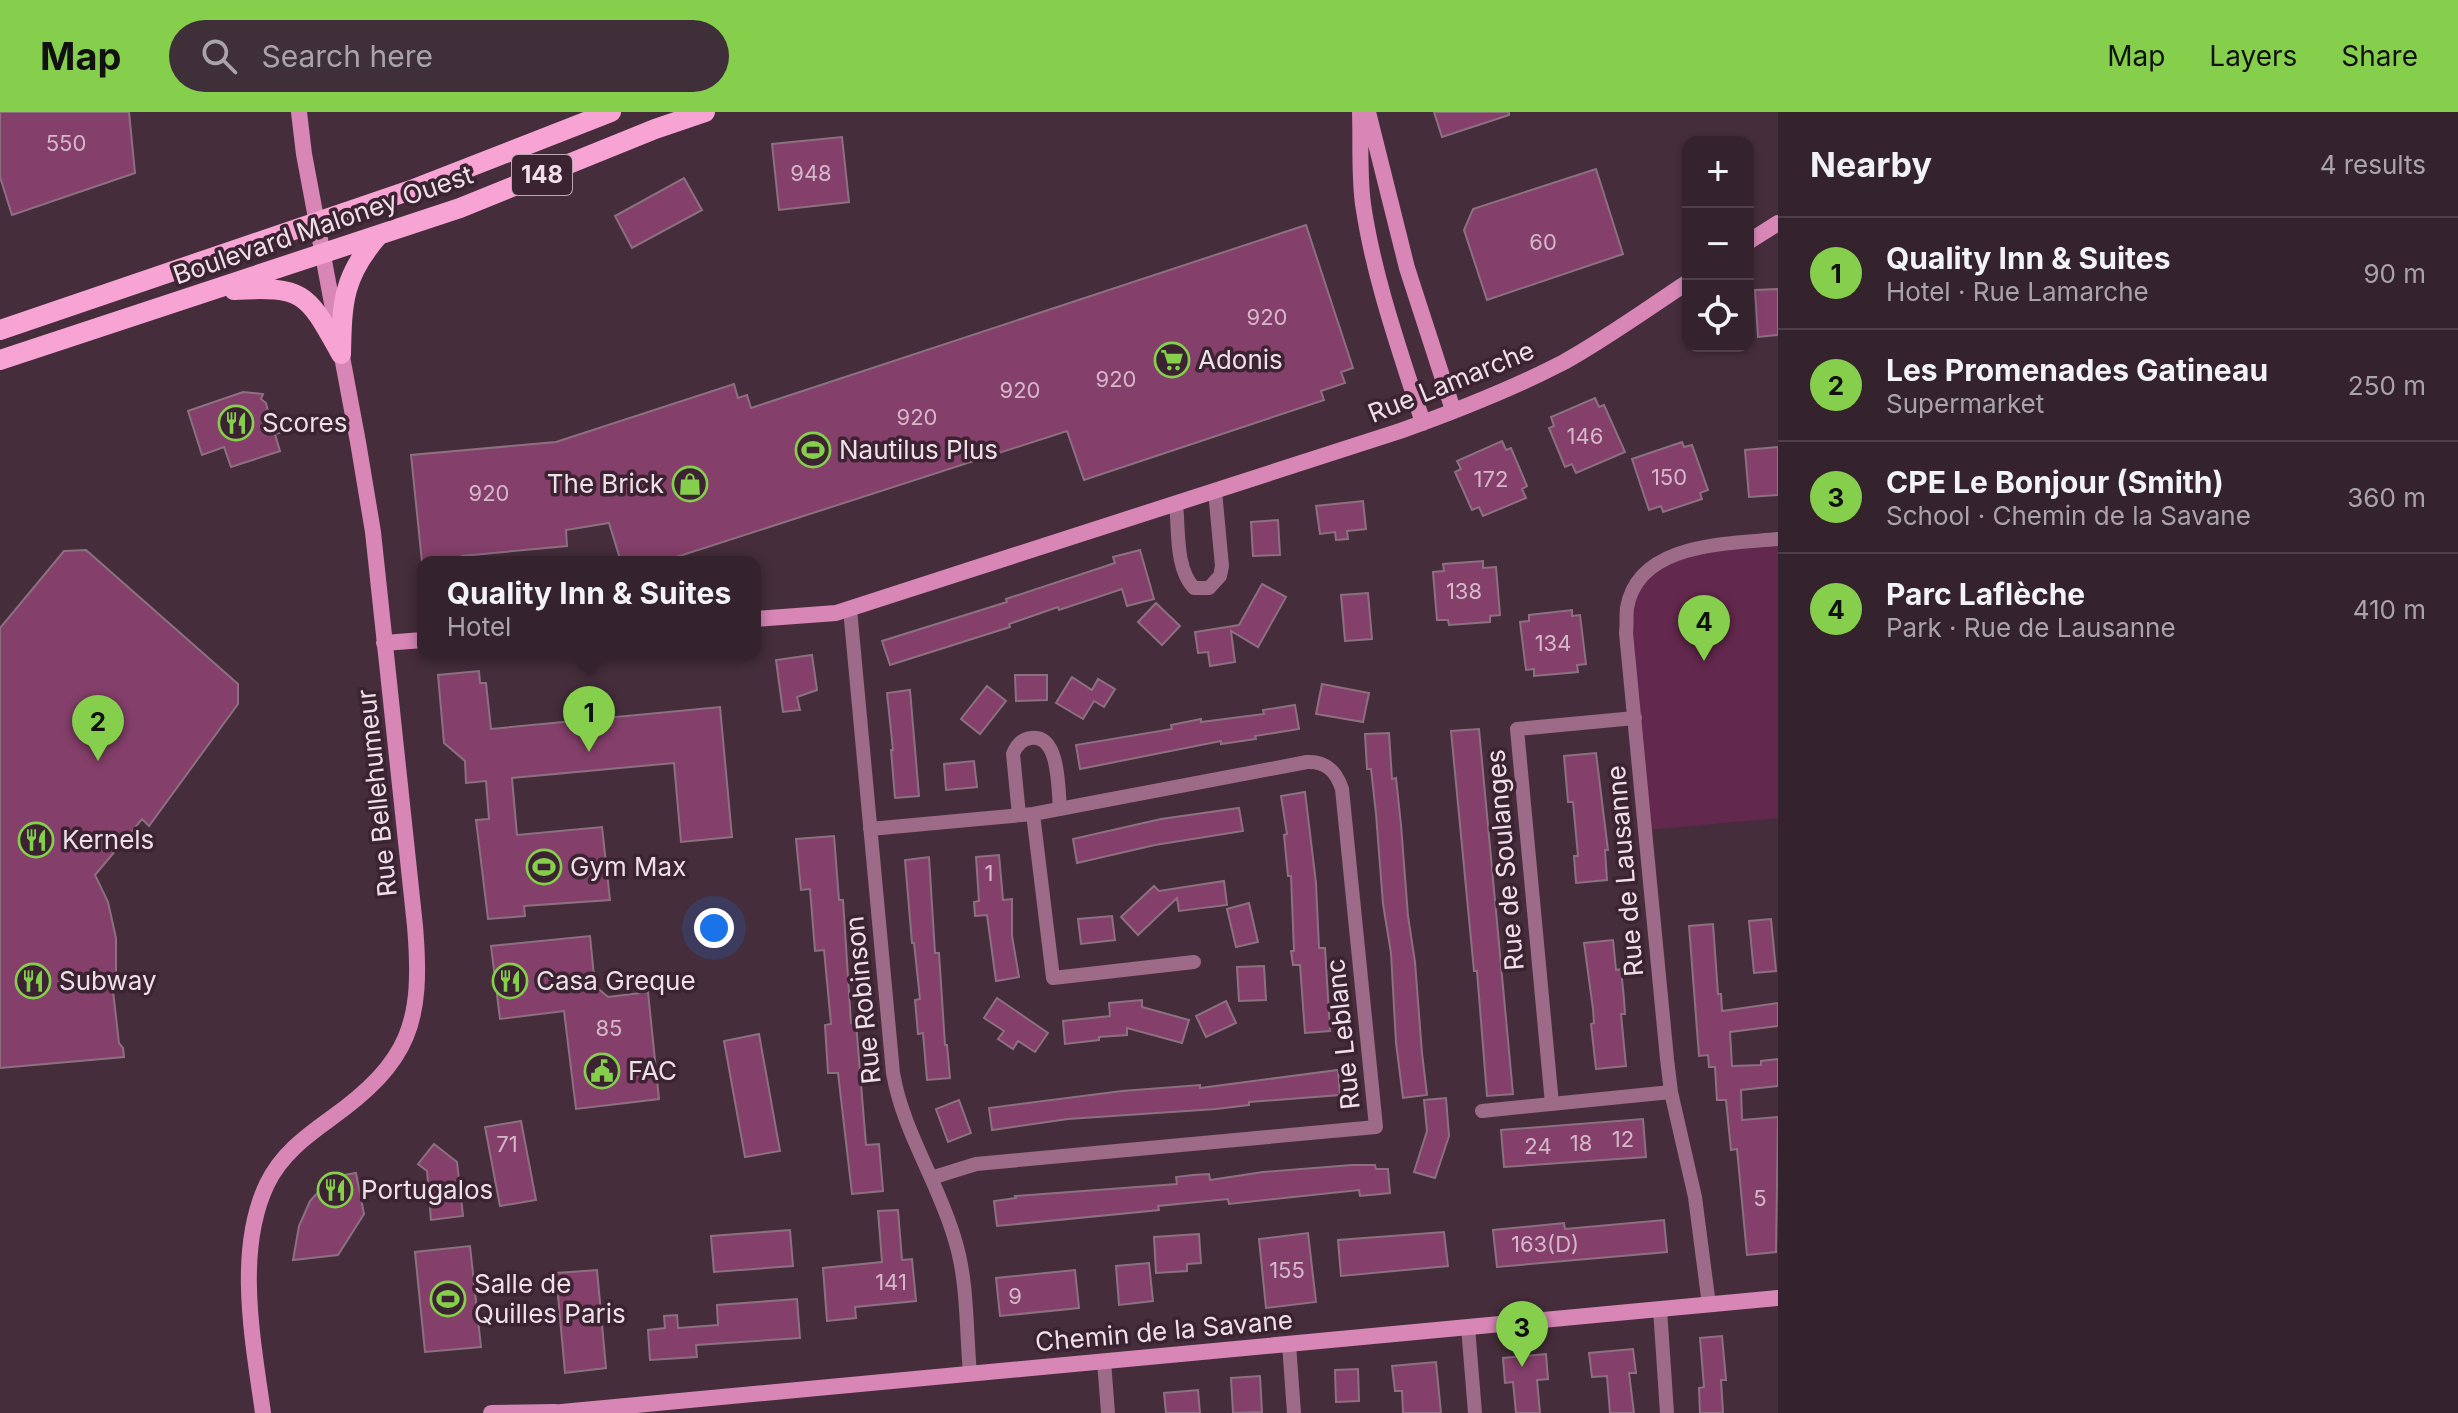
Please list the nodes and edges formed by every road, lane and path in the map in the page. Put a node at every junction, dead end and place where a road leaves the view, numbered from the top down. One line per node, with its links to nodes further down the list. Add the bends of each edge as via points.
1 (299, 112): 6 (street, Rue Bellehumeur)
2 (611, 112): 6 (main road, Boulevard Maloney Ouest / 148)
3 (705, 112): 8 (main road, Boulevard Maloney Ouest / 148)
4 (1360, 112): 17 (street, via 1366,217 1389,317)
5 (1368, 112): 16 (street, via 1407,268)
6 (318, 222): 10 (street, Rue Bellehumeur); 13 (main road, Boulevard Maloney Ouest / 148)
7 (1778, 223): 9 (street)
8 (379, 235): 10 (main road, Boulevard Maloney Ouest / 148); 14 (main road, via 348,280)
9 (1754, 238)
10 (323, 254): 12 (main road, Boulevard Maloney Ouest / 148); 14 (street, Rue Bellehumeur)
11 (1682, 286): 16 (street, Rue Lamarche, via 1563,362)
12 (206, 292): 14 (main road, via 295,292 315,308); 15 (main road, Boulevard Maloney Ouest / 148)
13 (0, 330)
14 (341, 354): 24 (street, Rue Bellehumeur, via 369,505)
15 (0, 360)
16 (1453, 410): 17 (street, Rue Lamarche)
17 (1423, 423): 18 (street, Rue Lamarche)
18 (1215, 491): 19 (street, Rue Lamarche); 19 (street, via 1222,566 1209,588 1194,588 1182,569)
19 (1176, 504): 21 (street, Rue Lamarche)
20 (1778, 539): 25 (street, Rue de Lausanne, via 1689,549 1648,571 1627,608)
21 (850, 609): 22 (street, Rue Lamarche, via 827,616); 28 (street, Rue Robinson)
22 (761, 619)
23 (417, 640): 24 (street)
24 (384, 643): 41 (street, Rue Bellehumeur, via 418,991 409,1028 388,1068 358,1099 290,1152 259,1204 250,1283)
25 (1635, 718): 30 (street, Rue de Lausanne); 31 (street, Rue de Soulanges, via 1517,729)
26 (1060, 809): 27 (street, Rue Leblanc); 27 (street, via 1052,750 1035,737 1016,745 1013,754); 33 (street, Rue Leblanc, via 1307,762 1334,771 1342,789 1376,1127 976,1164)
27 (1026, 815): 28 (street, Rue Leblanc); 29 (street, via 1053,978)
28 (870, 829): 33 (street, Rue Robinson, via 896,1090)
29 (1194, 962)
30 (1671, 1092): 31 (street); 35 (street, Rue de Lausanne, via 1695,1197)
31 (1552, 1104): 32 (street)
32 (1482, 1111)
33 (931, 1178): 40 (street, Rue Robinson, via 959,1255)
34 (1778, 1298): 35 (street, Chemin de la Savane)
35 (1709, 1305): 36 (street, Chemin de la Savane)
36 (1660, 1309): 37 (street, Chemin de la Savane); 47 (street)
37 (1468, 1327): 38 (street, Chemin de la Savane); 46 (street)
38 (1289, 1344): 39 (street, Chemin de la Savane); 45 (street)
39 (1104, 1361): 40 (street, Chemin de la Savane); 44 (street)
40 (970, 1374): 43 (street, Chemin de la Savane)
41 (263, 1413)
42 (491, 1413): 43 (street, Chemin de la Savane)
43 (553, 1413)
44 (1108, 1413)
45 (1294, 1413)
46 (1475, 1413)
47 (1667, 1413)

